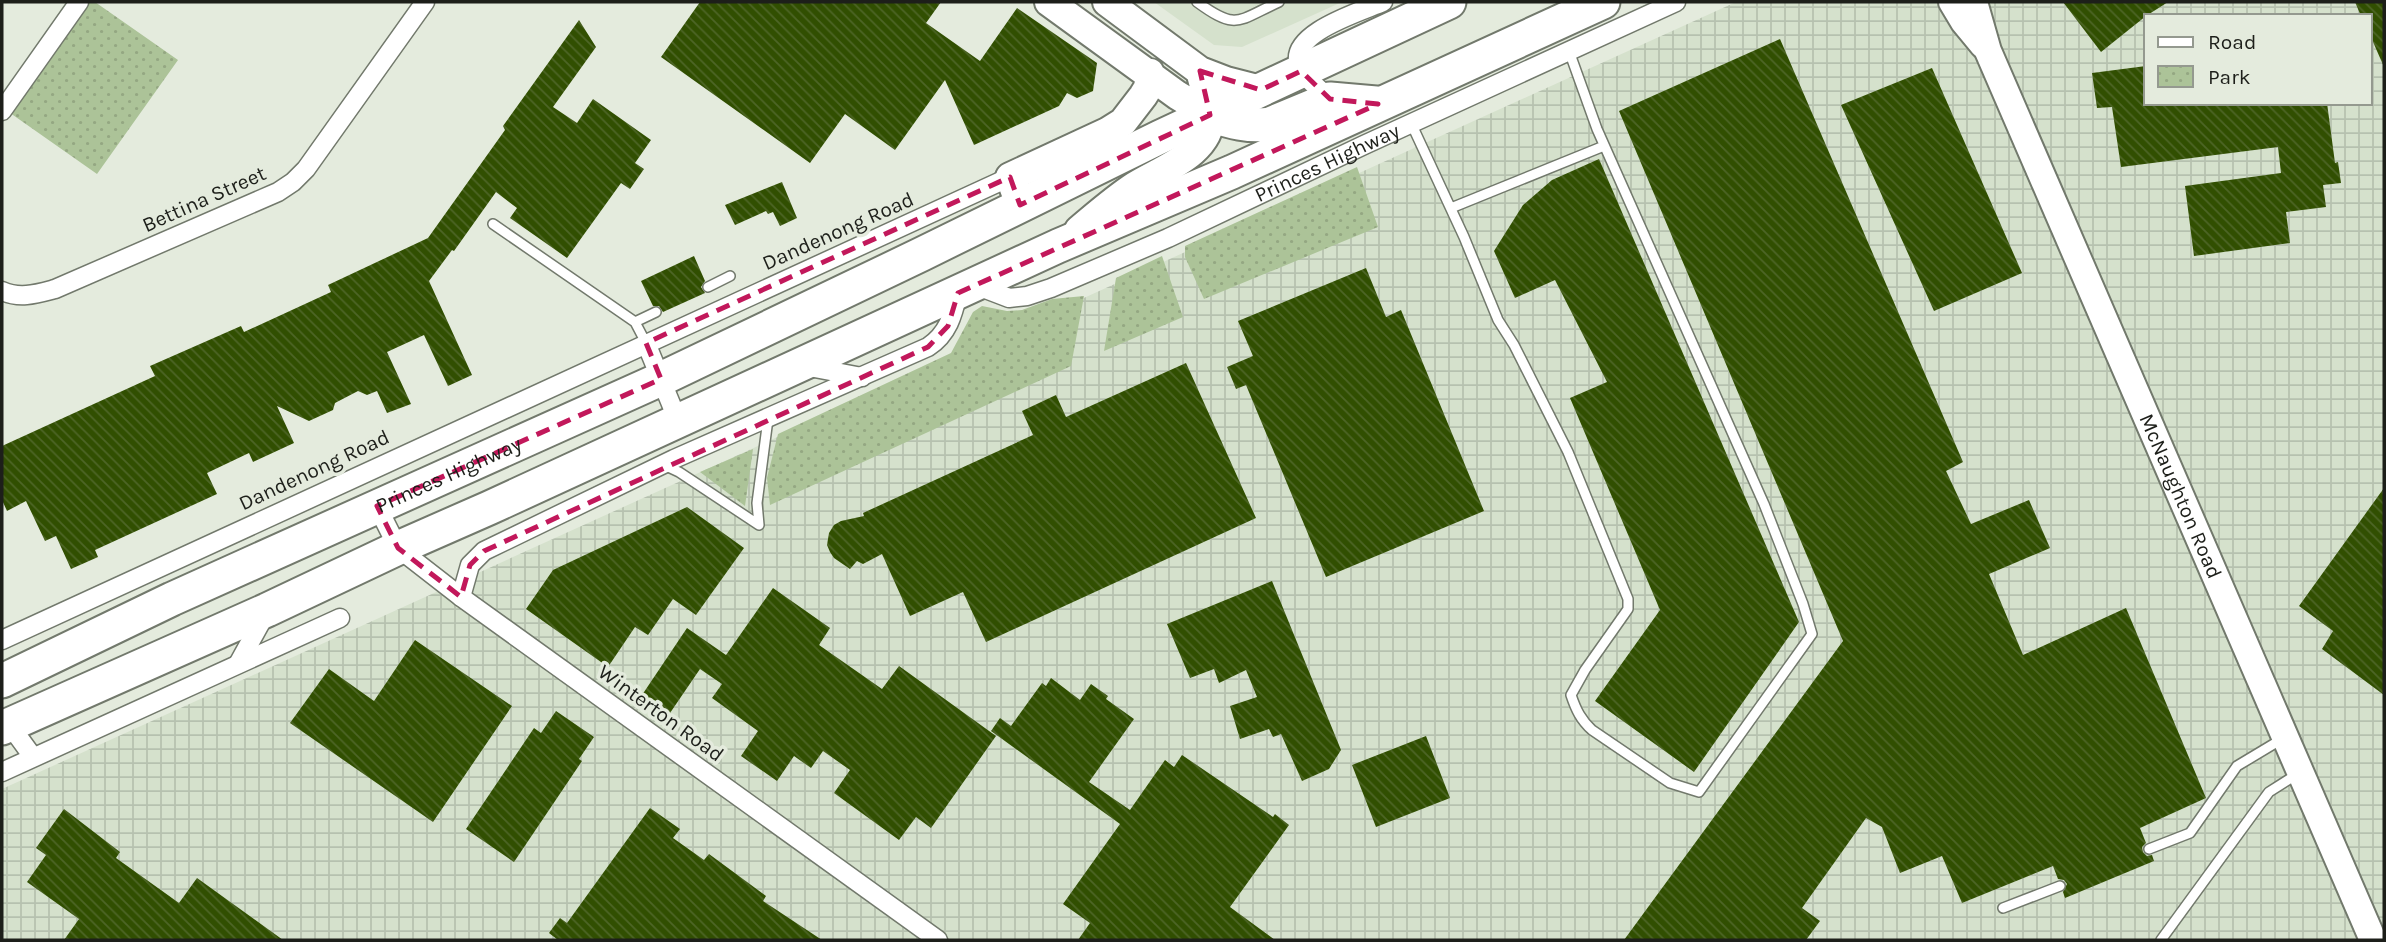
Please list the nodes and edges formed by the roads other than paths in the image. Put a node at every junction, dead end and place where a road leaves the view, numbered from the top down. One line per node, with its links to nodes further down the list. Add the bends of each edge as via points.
1 (79, 2): 21 (street)
2 (425, 2): 33 (street, Bettina Street, via 293,182 55,289 34,295)
3 (1049, 2): 17 (main road)
4 (1107, 2): 15 (main road)
5 (1197, 2): 6 (lane, via 1229,22)
6 (1279, 2)
7 (1383, 2): 16 (street, via 1313,33 1300,51)
8 (1449, 2): 16 (highway, Princes Highway)
9 (1603, 2): 20 (highway, Princes Highway)
10 (1676, 2): 13 (street, Princes Highway)
11 (1952, 2): 14 (main road, McNaughton Road)
12 (1974, 2): 14 (main road, McNaughton Road)
13 (1569, 51): 23 (street, Princes Highway); 24 (lane)
14 (1988, 51): 53 (main road, McNaughton Road)
15 (1200, 71): 18 (main road); 22 (main road)
16 (1301, 71): 18 (highway, Princes Highway); 19 (street)
17 (1150, 74): 22 (main road); 25 (main road, via 1148,88 1123,122)
18 (1261, 90): 22 (highway, Princes Highway)
19 (1330, 99): 20 (highway); 22 (highway, via 1270,124 1233,123)
20 (1378, 104): 28 (highway, Princes Highway)
21 (2, 111)
22 (1210, 115): 25 (highway, Princes Highway); 28 (main road, via 1202,138 1185,159 1135,186)
23 (1411, 123): 26 (lane); 32 (street, Princes Highway, via 1051,288 1009,298)
24 (1604, 146): 26 (lane); 26 (lane, via 1764,503 1812,634 1699,792 1670,783 1592,730 1577,712 1571,695 1628,609 1628,599 1568,452 1498,320)
25 (1015, 191): 29 (highway, Princes Highway)
26 (1451, 208)
27 (493, 224): 35 (lane)
28 (1058, 246): 32 (highway, Princes Highway)
29 (889, 252): 36 (street, Dandenong Road); 39 (highway, Princes Highway)
30 (730, 276): 31 (lane)
31 (708, 287)
32 (967, 289): 37 (highway, Princes Highway); 38 (street, via 936,342)
33 (2, 291)
34 (656, 312): 35 (lane)
35 (635, 322): 36 (lane)
36 (646, 343): 39 (street); 49 (street, Dandenong Road)
37 (801, 365): 38 (street); 41 (highway, Princes Highway)
38 (862, 377): 40 (street)
39 (661, 379): 41 (street); 44 (highway, Princes Highway)
40 (768, 418): 43 (street); 43 (lane, via 757,503 759,525)
41 (678, 421): 42 (highway, Princes Highway)
42 (628, 444): 43 (street); 45 (highway, Princes Highway)
43 (669, 462): 46 (street, via 484,551 470,565)
44 (377, 506): 45 (street, Winterton Road); 51 (highway, Princes Highway)
45 (398, 548): 46 (street, Winterton Road); 47 (highway, Princes Highway)
46 (461, 597): 60 (street, Winterton Road)
47 (267, 610): 50 (street); 52 (highway, Princes Highway)
48 (340, 618): 50 (street)
49 (2, 640)
50 (237, 664): 54 (street)
51 (2, 681)
52 (4, 722): 54 (street)
53 (2286, 737): 56 (main road, McNaughton Road); 57 (lane, via 2237,766 2190,833)
54 (33, 757): 55 (street)
55 (2, 772)
56 (2302, 772): 61 (lane, via 2269,792); 62 (main road, McNaughton Road)
57 (2149, 849)
58 (2060, 886): 59 (lane)
59 (2003, 908)
60 (938, 940)
61 (2161, 940)
62 (2373, 940)

